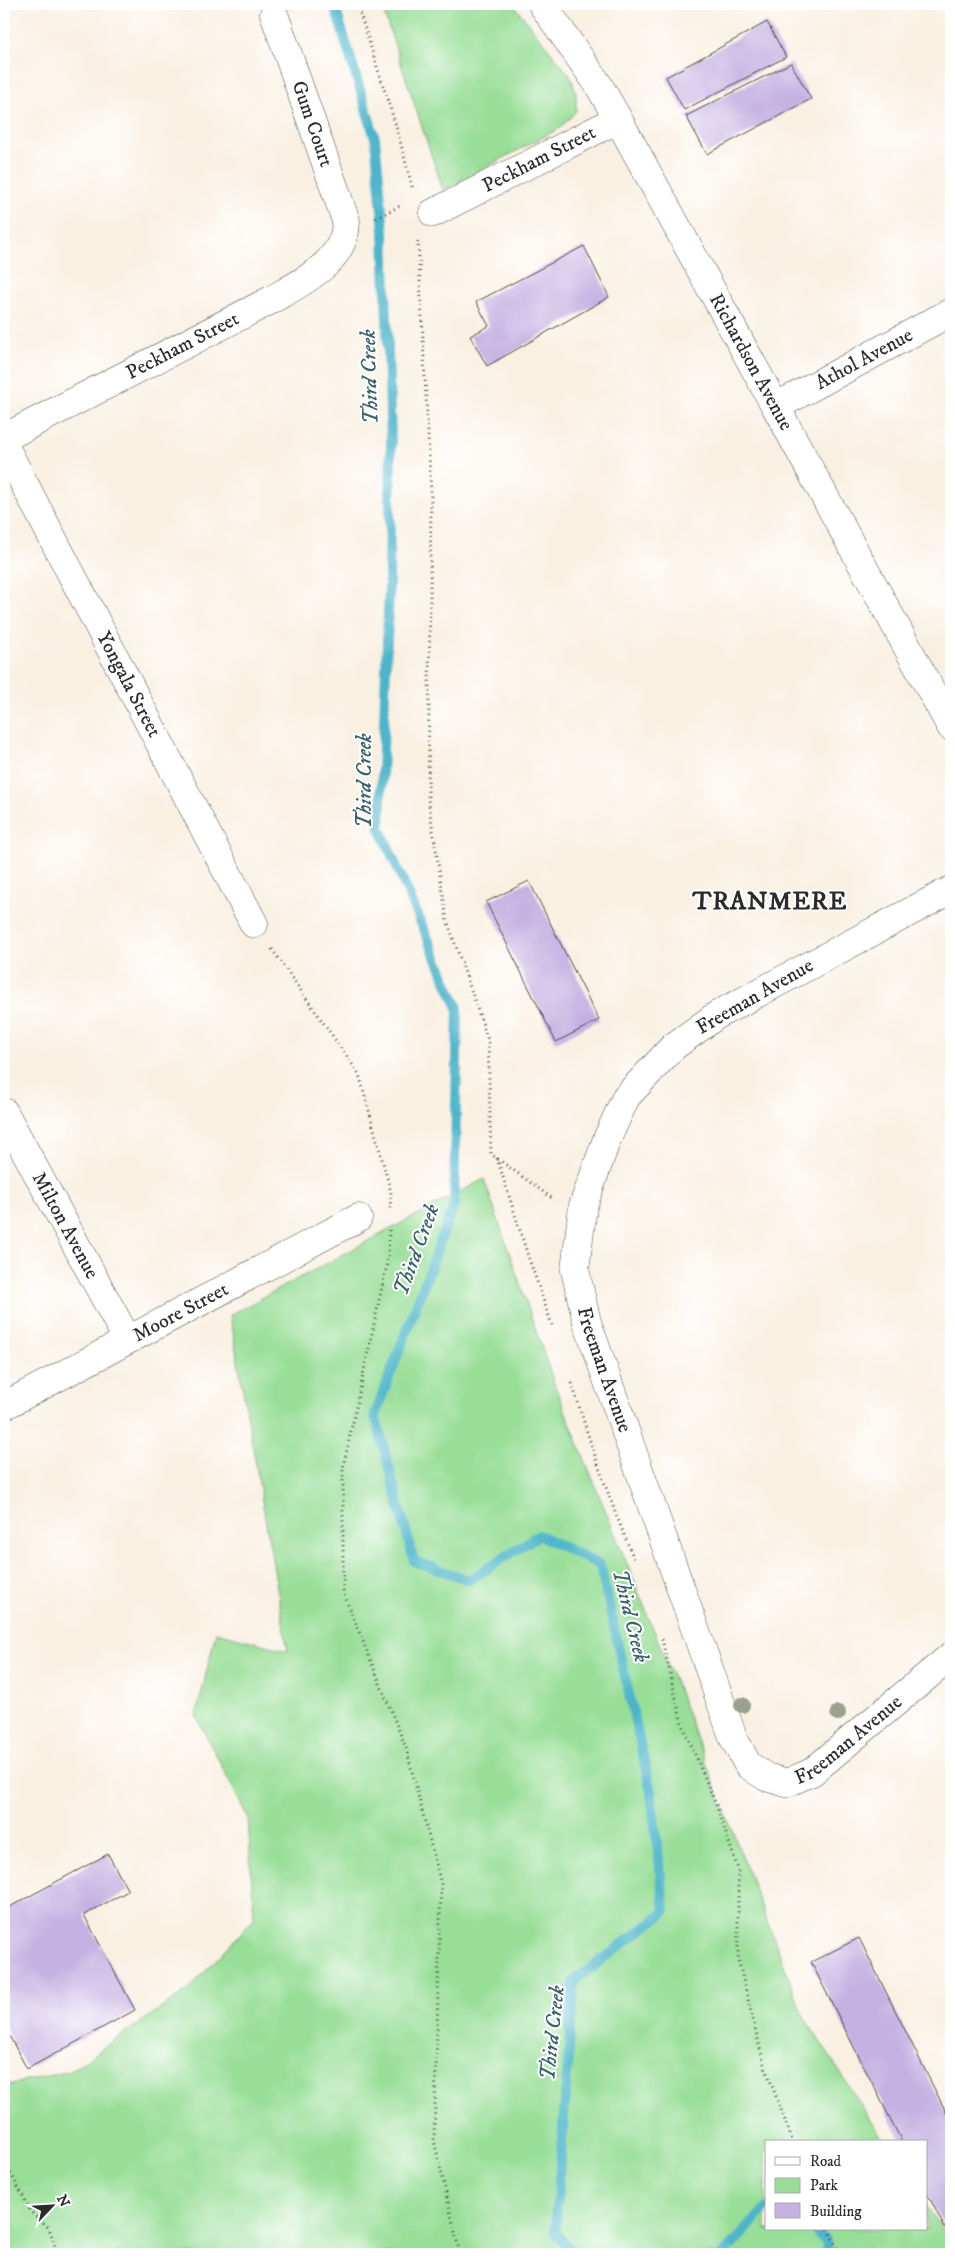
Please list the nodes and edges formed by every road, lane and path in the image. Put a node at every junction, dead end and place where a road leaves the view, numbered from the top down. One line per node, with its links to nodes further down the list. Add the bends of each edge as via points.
1 (357, 4): 6 (path)
2 (542, 4): 4 (street, Richardson Avenue, via 598,84)
3 (274, 14): 7 (street, Gum Court, via 346,221)
4 (618, 119): 6 (street, Peckham Street); 10 (street, Richardson Avenue)
5 (408, 202): 7 (path)
6 (424, 206)
7 (357, 228): 11 (street, Peckham Street, via 312,277)
8 (418, 238): 17 (path, via 430,493 428,799 447,920 488,1040 491,1154)
9 (951, 312): 10 (street, Athol Avenue)
10 (777, 406): 13 (street, Richardson Avenue)
11 (4, 438)
12 (4, 445): 15 (street, Yongala Street)
13 (951, 726)
14 (951, 890): 19 (street, Freeman Avenue, via 717,1015 674,1047 626,1097 582,1206)
15 (254, 924): 31 (path, via 359,1074 391,1192 388,1259 343,1468 343,1592 406,1748 441,1884 434,2140)
16 (4, 1112): 21 (street, Milton Avenue)
17 (496, 1157): 19 (path); 20 (path)
18 (358, 1218): 21 (street, Moore Street)
19 (581, 1220): 26 (street, Freeman Avenue, via 575,1270 587,1322 733,1737 748,1764 766,1777 787,1783 812,1772)
20 (554, 1328)
21 (127, 1339): 23 (street, Moore Street)
22 (572, 1382): 24 (path, via 612,1507)
23 (4, 1406)
24 (637, 1566)
25 (662, 1637): 27 (path, via 682,1724 716,1804 738,1869 738,1959 764,2064)
26 (951, 1656)
27 (793, 2140)
28 (4, 2160): 30 (path, via 31,2212 49,2228)
29 (828, 2230): 32 (path)
30 (58, 2254)
31 (460, 2254)
32 (840, 2254)

